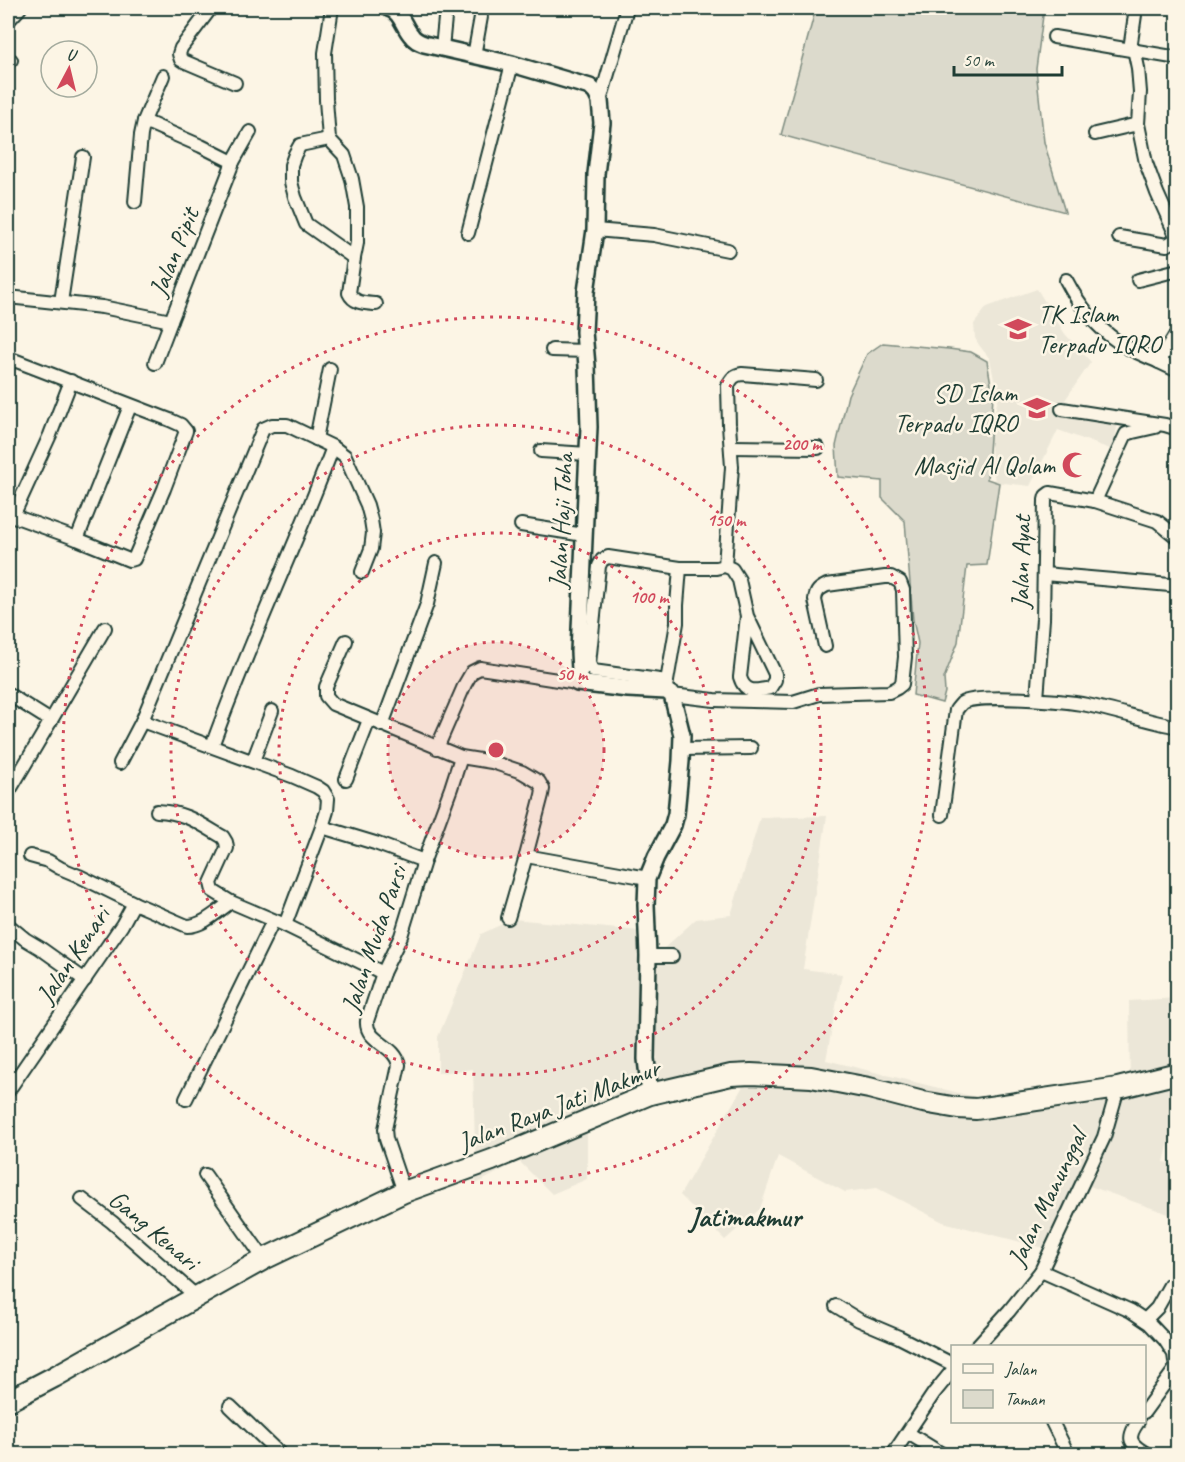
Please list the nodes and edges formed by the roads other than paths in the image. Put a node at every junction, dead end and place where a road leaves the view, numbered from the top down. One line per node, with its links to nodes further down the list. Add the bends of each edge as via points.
1 (20, 8): 9 (street)
2 (211, 8): 17 (street, via 179,54 181,60)
3 (332, 8): 23 (street, via 325,53)
4 (388, 8): 11 (street, via 398,14 412,37)
5 (447, 8): 11 (street)
6 (627, 8): 18 (street)
7 (1135, 15): 12 (street)
8 (481, 17): 13 (street)
9 (8, 21)
10 (1054, 37): 12 (street)
11 (441, 48): 13 (street)
12 (1132, 49): 14 (street); 20 (street, via 1140,92)
13 (474, 56): 15 (street)
14 (1178, 58)
15 (512, 64): 18 (street, via 590,87); 28 (street)
16 (163, 76): 19 (street)
17 (235, 82)
18 (600, 101): 27 (street, Jalan Haji Toha)
19 (144, 121): 25 (street); 26 (street)
20 (1138, 124): 22 (street); 30 (street, via 1146,163)
21 (250, 132): 25 (street, Jalan Pipit)
22 (1095, 134)
23 (329, 139): 32 (street, via 344,155 352,179 357,207); 32 (street, via 300,145 291,165 291,182 306,224)
24 (83, 157): 37 (street)
25 (233, 162): 39 (street, Jalan Pipit)
26 (135, 202)
27 (595, 230): 31 (street, via 654,235); 42 (street, Jalan Haji Toha, via 586,292)
28 (468, 233)
29 (1119, 237): 30 (street, via 1167,245)
30 (1177, 239)
31 (728, 250)
32 (354, 258): 38 (street, via 351,298)
33 (1178, 270): 35 (street)
34 (1066, 280): 43 (street, via 1076,299 1100,327 1116,341)
35 (1138, 280)
36 (8, 297): 37 (street, Jalan Pipit)
37 (61, 302): 39 (street, Jalan Pipit)
38 (376, 304)
39 (171, 321): 44 (street)
40 (1178, 331): 43 (street)
41 (552, 350): 42 (street)
42 (586, 351): 59 (street, Jalan Haji Toha)
43 (1158, 362): 47 (street)
44 (155, 363)
45 (8, 365): 49 (street, via 14,360)
46 (330, 369): 54 (street)
47 (1178, 370)
48 (816, 380): 56 (street, via 736,375 728,386)
49 (71, 381): 50 (street); 61 (street, via 50,435)
50 (130, 406): 65 (street); 65 (street, via 181,425 186,435 134,559 129,561)
51 (1062, 409): 52 (street)
52 (1165, 425): 53 (street); 60 (street, via 1126,434)
53 (1178, 429)
54 (316, 439): 55 (street); 83 (street, via 287,425 263,429)
55 (333, 447): 69 (street, via 345,456 371,520 371,549); 86 (street)
56 (731, 447): 57 (street); 67 (street)
57 (818, 448)
58 (541, 451): 59 (street)
59 (588, 454): 63 (street, Jalan Haji Toha)
60 (1095, 501): 64 (street, Jalan Ayat, via 1157,521); 70 (street, Jalan Ayat, via 1050,493 1046,496)
61 (10, 515): 65 (street)
62 (521, 525): 63 (street)
63 (584, 536): 76 (street, Jalan Haji Toha)
64 (1178, 538)
65 (77, 539)
66 (436, 563): 84 (street, via 426,604)
67 (725, 566): 68 (street); 72 (street, via 739,580)
68 (680, 568): 77 (street); 77 (street, via 608,557 602,560 589,664 593,670)
69 (362, 573)
70 (1044, 574): 71 (street); 79 (street, Jalan Ayat)
71 (1170, 585)
72 (747, 616): 72 (street, via 742,684 749,690 770,688 775,674)
73 (105, 628): 82 (street)
74 (346, 641): 81 (street, via 326,687 326,696 333,704)
75 (825, 646): 77 (street, via 815,600 819,589 885,577 900,582 903,679 889,692 819,694 793,702 714,700)
76 (577, 683): 77 (street); 87 (street, via 480,668 472,672 465,684)
77 (668, 689): 89 (street, via 682,735)
78 (8, 694): 82 (street)
79 (1038, 699): 85 (street, via 1087,705); 96 (street, via 961,703 956,710)
80 (273, 711): 91 (street)
81 (369, 720): 84 (street); 93 (street)
82 (51, 721): 94 (street)
83 (142, 721): 86 (street); 92 (street)
84 (382, 725): 87 (street)
85 (1178, 727)
86 (212, 746): 91 (street)
87 (437, 748): 90 (street)
88 (751, 748): 89 (street)
89 (681, 749): 101 (street, via 676,814)
90 (461, 757): 99 (street, via 522,772 541,784 542,799); 100 (street, Jalan Muda Parsi)
91 (253, 761): 97 (street, via 323,792 328,799)
92 (120, 764)
93 (346, 779)
94 (8, 793)
95 (157, 811): 102 (street, via 187,816 223,837 227,848 211,888)
96 (942, 815)
97 (322, 827): 100 (street); 105 (street)
98 (30, 856): 103 (street)
99 (526, 856): 101 (street); 104 (street)
100 (424, 861): 109 (street, Jalan Muda Parsi, via 401,936)
101 (647, 879): 107 (street)
102 (231, 902): 103 (street, via 195,926); 105 (street)
103 (134, 903): 110 (street, Jalan Kenari)
104 (508, 918)
105 (279, 923): 109 (street); 115 (street)
106 (8, 925): 110 (street)
107 (648, 956): 108 (street); 114 (street, via 646,1059)
108 (672, 956)
109 (383, 973): 117 (street, Jalan Muda Parsi, via 366,1028 398,1058 385,1129)
110 (85, 980): 113 (street, Jalan Kenari)
111 (1178, 1074): 112 (main road, Jalan Raya Jati Makmur)
112 (1118, 1088): 114 (main road, Jalan Raya Jati Makmur, via 976,1109 923,1102 811,1077 750,1074); 120 (street, Jalan Manunggal, via 1104,1137)
113 (8, 1090)
114 (650, 1094): 117 (main road, Jalan Raya Jati Makmur)
115 (186, 1099)
116 (205, 1175): 119 (street)
117 (404, 1192): 119 (main road, Jalan Raya Jati Makmur)
118 (81, 1198): 122 (street, Gang Kenari)
119 (264, 1259): 122 (main road, Jalan Raya Jati Makmur)
120 (1041, 1271): 124 (street); 125 (street, Jalan Manunggal)
121 (1178, 1288): 124 (street, via 1170,1285)
122 (197, 1297): 129 (main road, Jalan Raya Jati Makmur)
123 (836, 1306): 126 (street)
124 (1145, 1320): 127 (street, via 1165,1340)
125 (979, 1345)
126 (951, 1363)
127 (1177, 1369): 131 (street)
128 (951, 1372): 134 (street)
129 (8, 1401)
130 (230, 1406): 135 (street)
131 (1146, 1409)
132 (1052, 1423): 138 (street)
133 (1137, 1423): 139 (street, via 1130,1432 1131,1440)
134 (908, 1433): 136 (street); 137 (street)
135 (280, 1455)
136 (893, 1455)
137 (942, 1455)
138 (1068, 1455)
139 (1147, 1455)

